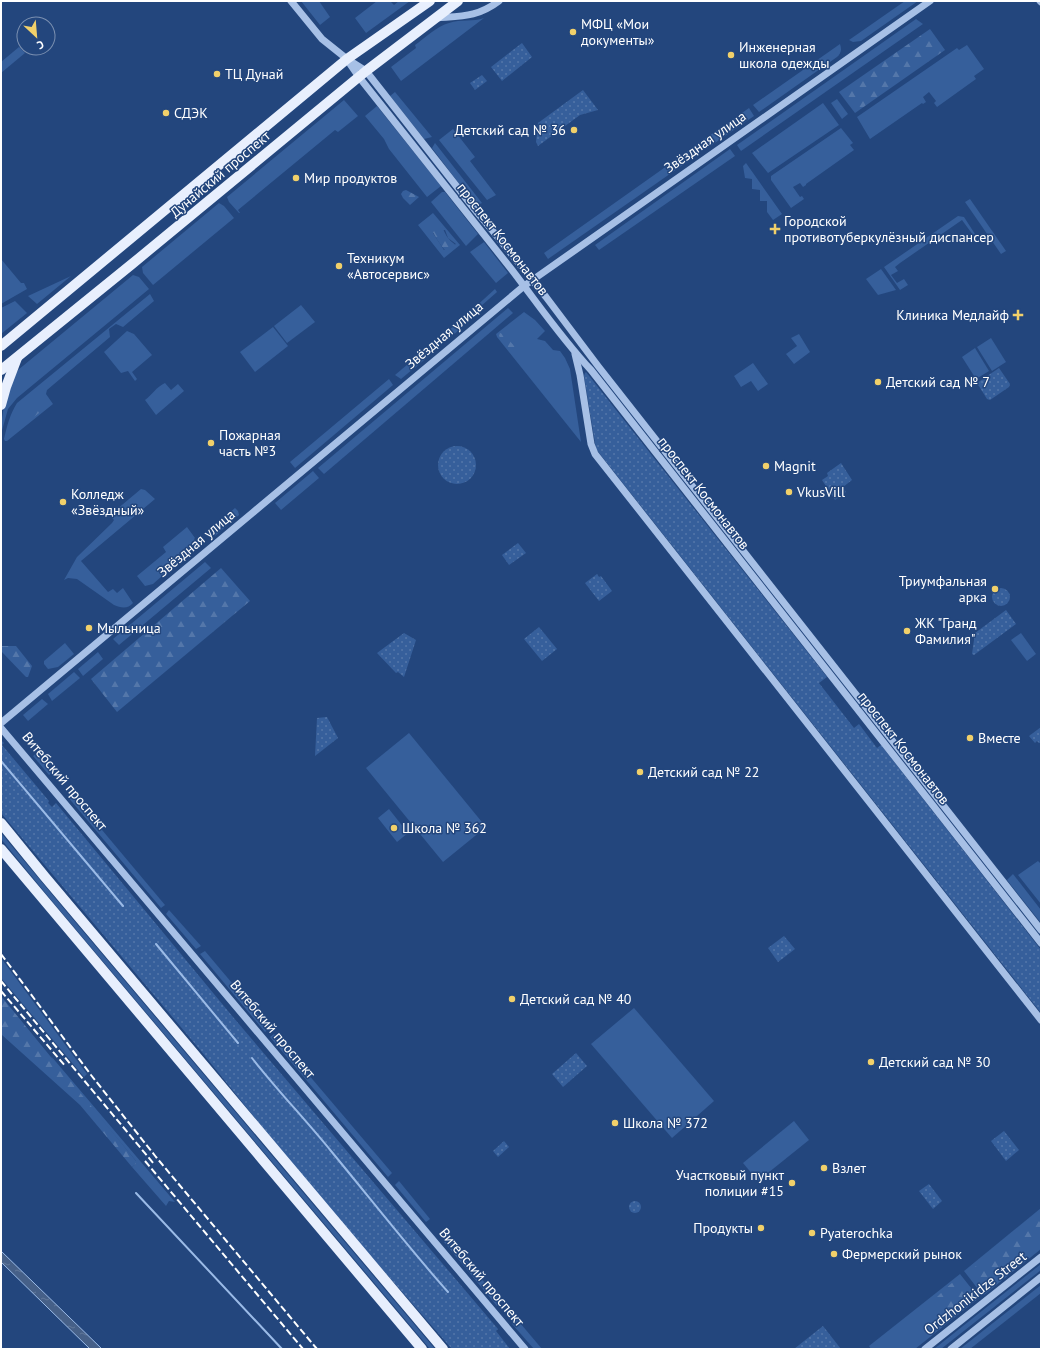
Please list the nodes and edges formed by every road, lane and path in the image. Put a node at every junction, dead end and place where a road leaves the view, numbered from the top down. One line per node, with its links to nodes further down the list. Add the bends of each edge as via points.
1 (292, 1): 8 (street, проспект Космонавтов, via 322,39)
2 (430, 1): 6 (main road, Дунайский проспект)
3 (458, 1): 7 (main road, Дунайский проспект)
4 (499, 1): 7 (street, via 487,10 473,15)
5 (930, 1): 10 (street, Звёздная улица)
6 (421, 4): 8 (main road, Дунайский проспект)
7 (436, 18): 9 (main road, Дунайский проспект)
8 (347, 59): 9 (street, проспект Космонавтов); 12 (main road, Дунайский проспект)
9 (362, 74): 10 (street, проспект Космонавтов); 11 (street, проспект Космонавтов); 16 (main road, Дунайский проспект)
10 (532, 280): 11 (street, Звёздная улица); 23 (street, проспект Космонавтов)
11 (524, 286): 15 (street, проспект Космонавтов); 19 (street, Звёздная улица)
12 (31, 321): 13 (main road, via 15,327); 14 (main road, Дунайский проспект)
13 (1, 338)
14 (1, 346)
15 (574, 352): 24 (street, проспект Космонавтов, via 596,376); 25 (street, via 590,444 595,454)
16 (18, 356): 17 (main road, Дунайский проспект); 18 (main road)
17 (1, 370)
18 (1, 405)
19 (1, 723)
20 (1, 728): 30 (street, Витебский проспект)
21 (1, 823): 29 (main road)
22 (1, 849): 28 (main road)
23 (1041, 930)
24 (1041, 943)
25 (1041, 1020)
26 (1041, 1257): 31 (street, Ordzhonikidze Street)
27 (1041, 1277): 32 (street, Ordzhonikidze Street)
28 (422, 1349)
29 (443, 1349)
30 (524, 1349)
31 (925, 1349)
32 (951, 1349)

